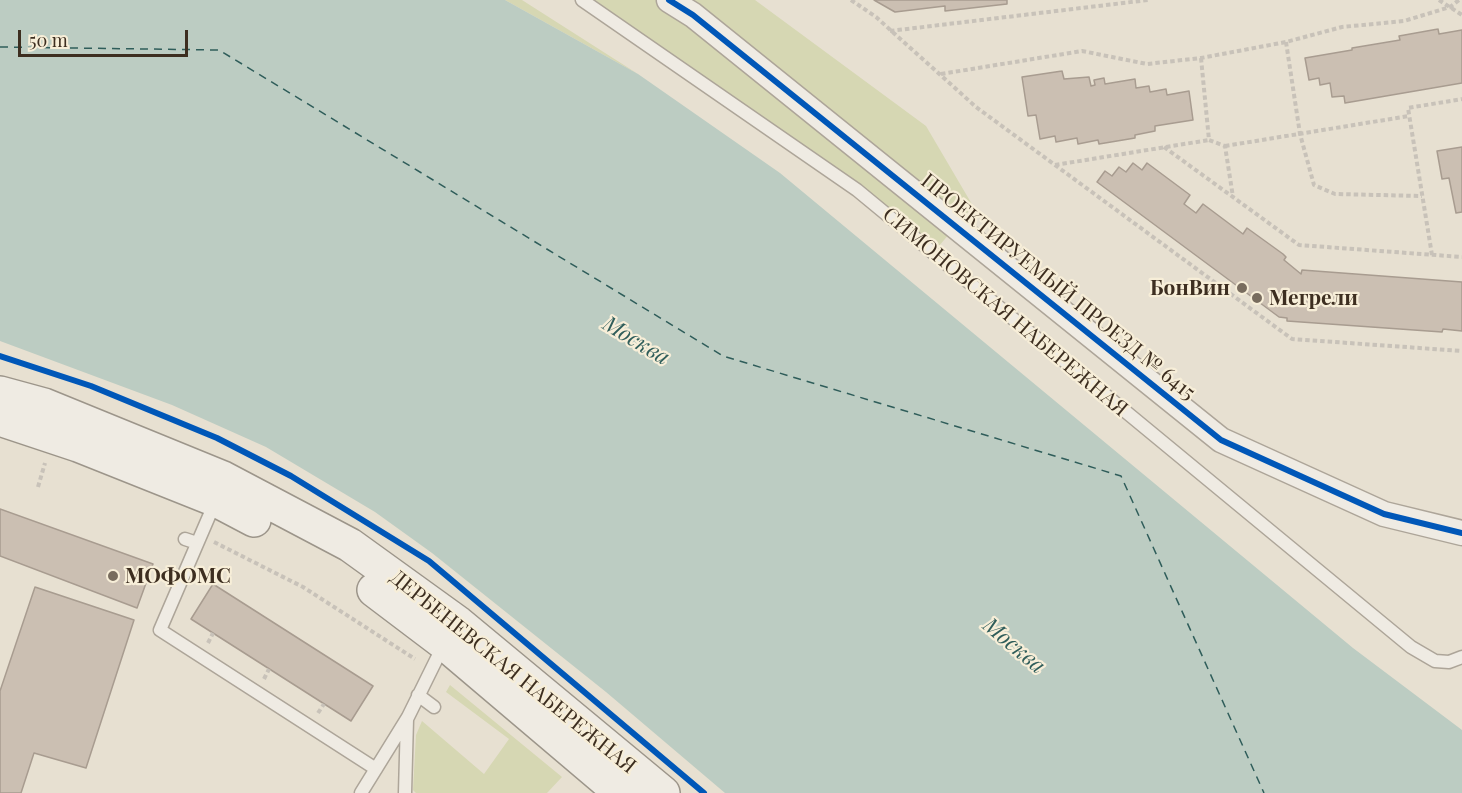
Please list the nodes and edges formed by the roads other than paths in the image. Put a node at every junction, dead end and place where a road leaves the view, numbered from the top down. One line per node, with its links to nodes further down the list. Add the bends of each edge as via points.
1 (582, 0): 8 (lane, СИМОНОВСКАЯ НАБЕРЕЖНАЯ, via 857,190 1412,647 1435,661 1449,662)
2 (669, 0): 6 (street, ПРОЕКТИРУЕМЫЙ ПРОЕЗД № 6415, via 693,15 1221,440 1384,514)
3 (0, 393): 5 (main road, ДЕРБЕНЕВСКАЯ НАБЕРЕЖНАЯ, via 44,405)
4 (0, 418): 5 (main road, ДЕРБЕНЕВСКАЯ НАБЕРЕЖНАЯ)
5 (220, 489): 7 (main road, ДЕРБЕНЕВСКАЯ НАБЕРЕЖНАЯ, via 350,545); 12 (lane, via 194,539 160,630)
6 (1462, 533)
7 (445, 644): 9 (lane); 15 (main road, ДЕРБЕНЕВСКАЯ НАБЕРЕЖНАЯ); 16 (main road, ДЕРБЕНЕВСКАЯ НАБЕРЕЖНАЯ)
8 (1462, 657)
9 (418, 695): 10 (lane); 11 (lane)
10 (434, 707)
11 (408, 717): 12 (lane); 14 (lane)
12 (376, 769): 13 (lane)
13 (361, 793)
14 (405, 793)
15 (621, 793)
16 (663, 793)

